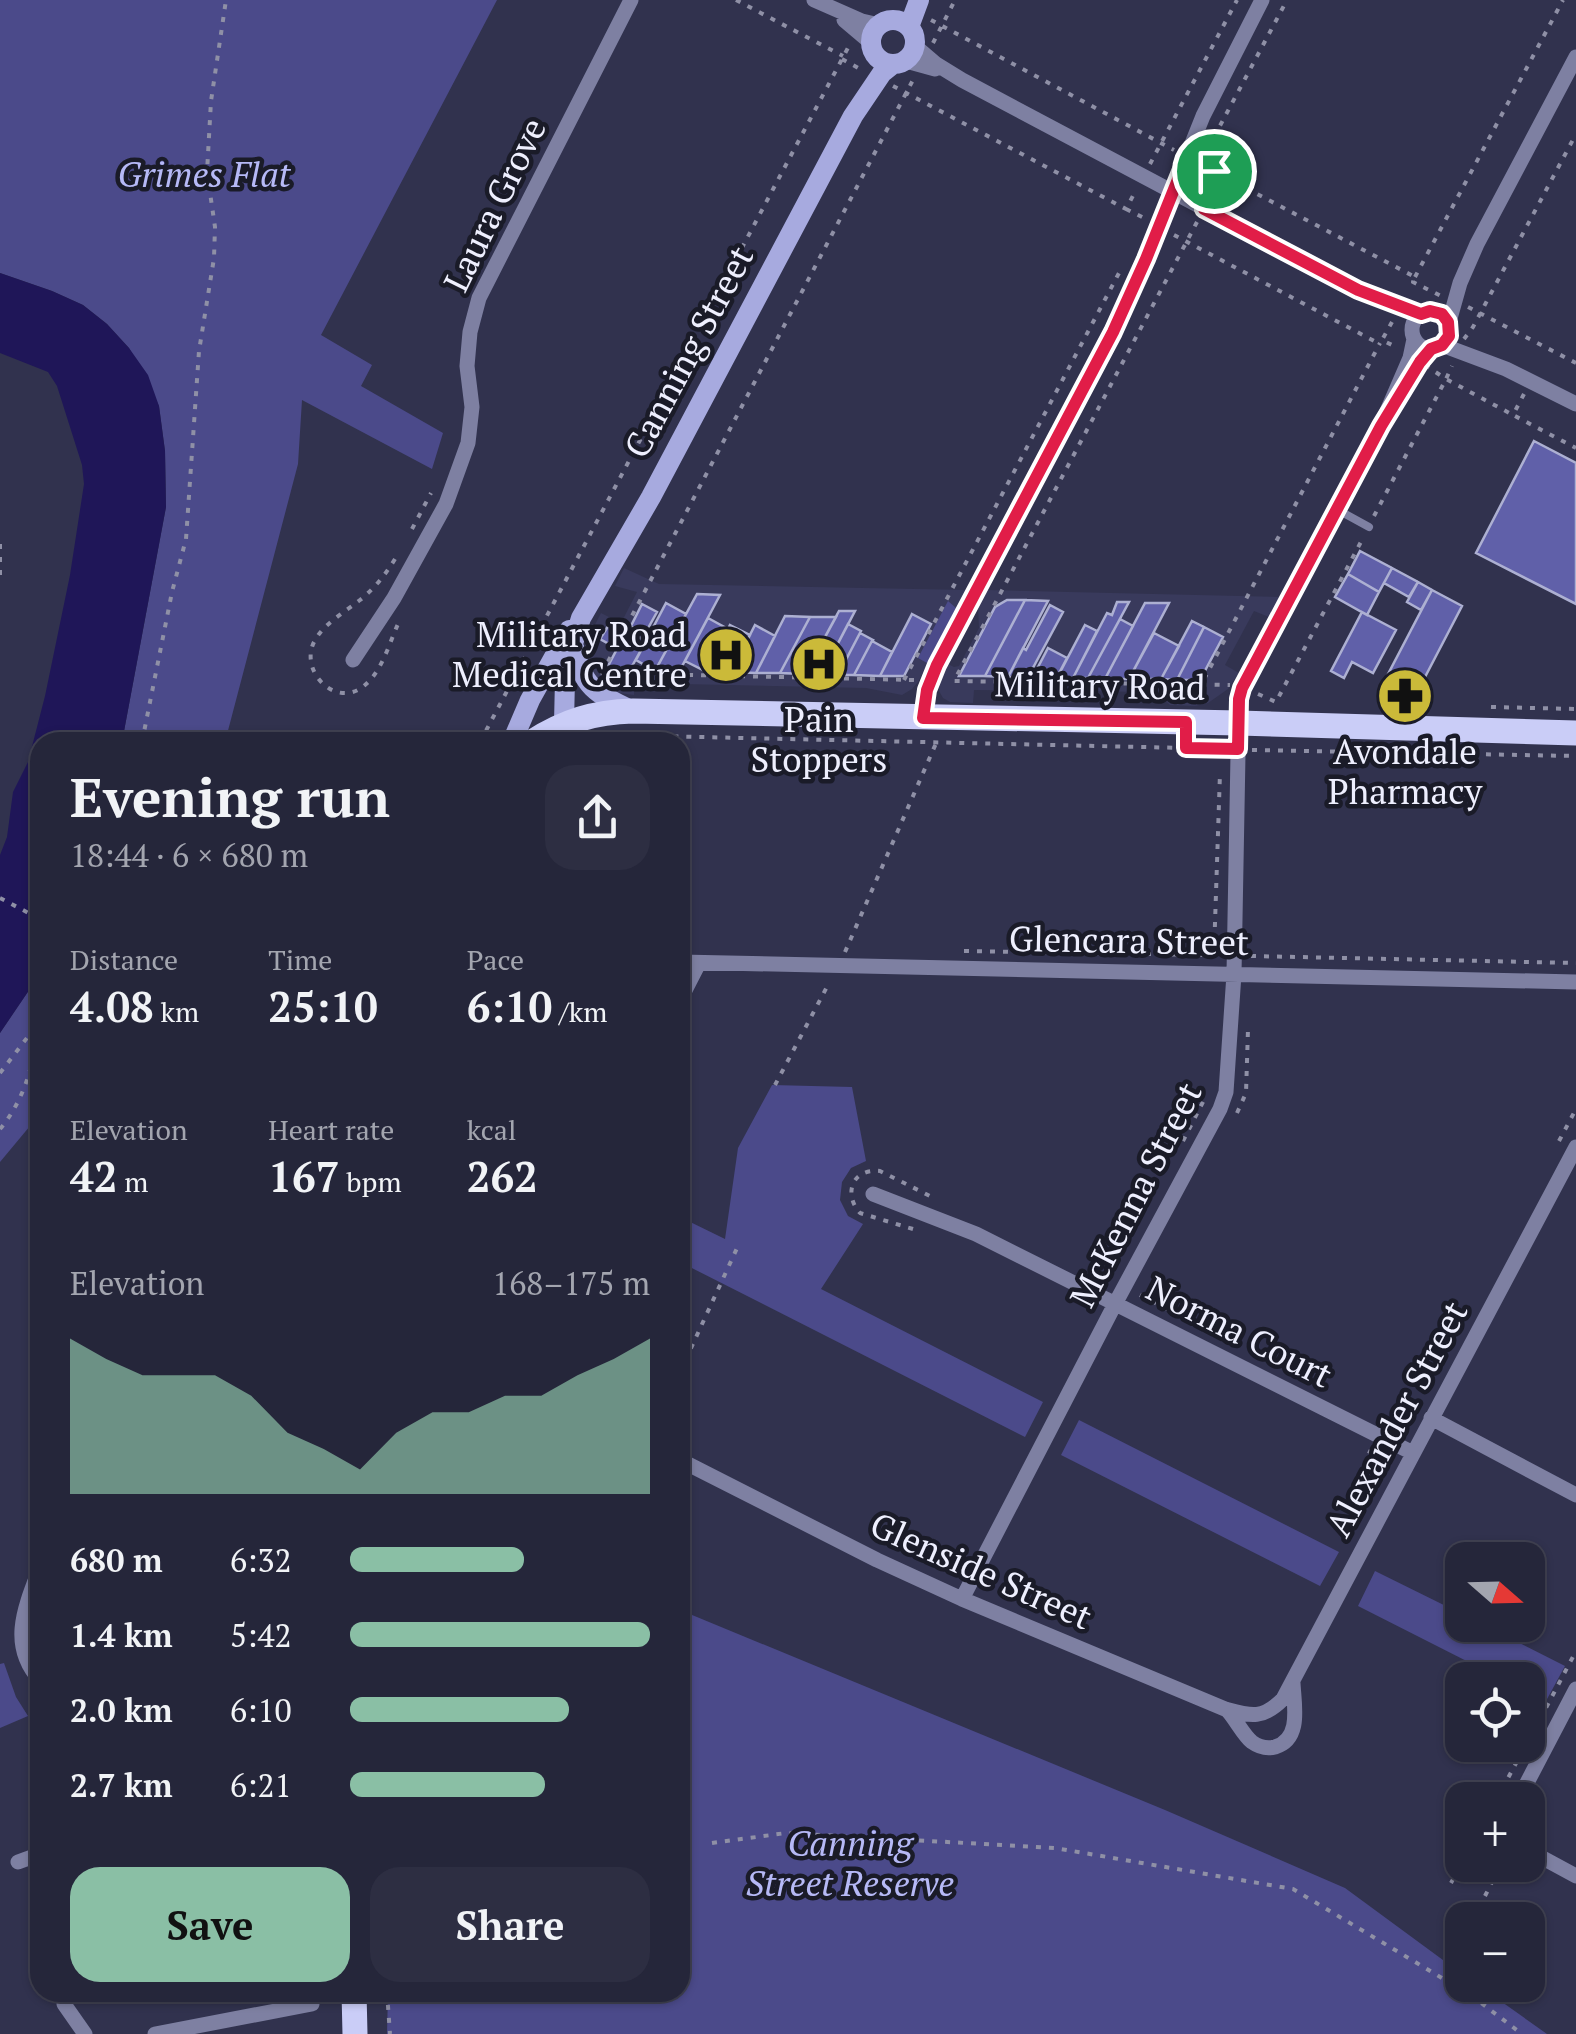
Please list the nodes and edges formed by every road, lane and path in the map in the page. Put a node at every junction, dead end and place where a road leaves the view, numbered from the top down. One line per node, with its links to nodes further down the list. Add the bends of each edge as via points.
1 (226, 0): 51 (path, via 211,102 207,172 214,258 199,351 186,539)
2 (631, 0): 42 (street, Laura Grove, via 479,298 467,366 468,443 446,504)
3 (736, 0): 11 (path)
4 (815, 0): 10 (street)
5 (955, 0): 9 (path)
6 (1262, 0): 15 (street)
7 (1286, 0): 14 (path)
8 (1563, 0): 23 (path)
9 (941, 26): 10 (path); 10 (path); 15 (path)
10 (899, 36): 11 (path); 17 (street, via 962,80); 40 (street, Canning Street); 43 (path, via 602,673)
11 (843, 56): 52 (path)
12 (1576, 57): 25 (street)
13 (1576, 134): 27 (path)
14 (1208, 147)
15 (1187, 157): 16 (path); 17 (street)
16 (1214, 171): 19 (path); 23 (path)
17 (1173, 192): 19 (street); 20 (street)
18 (1126, 209): 20 (path)
19 (1204, 209): 21 (path); 24 (street)
20 (1159, 226): 21 (path); 44 (street, via 1113,332)
21 (1186, 242): 45 (path); 46 (path, via 1381,341)
22 (1120, 271): 43 (path)
23 (1415, 277): 25 (path, via 1413,282)
24 (1358, 290): 26 (street); 28 (street)
25 (1448, 300): 26 (street); 27 (path); 29 (street)
26 (1426, 312): 28 (street, via 1414,321); 29 (street, via 1442,314)
27 (1481, 313): 30 (path)
28 (1413, 335): 29 (street, via 1422,346); 34 (street)
29 (1443, 337): 31 (street); 34 (street)
30 (1576, 364)
31 (1531, 381): 32 (street); 33 (path)
32 (1576, 404)
33 (1513, 415): 35 (path); 37 (path, via 1446,380)
34 (1381, 426): 36 (street)
35 (1576, 448)
36 (1337, 509): 37 (lane); 47 (street)
37 (1369, 527): 47 (path, via 1276,702)
38 (0, 544): 39 (path)
39 (0, 579)
40 (581, 618): 41 (street, Canning Street); 53 (street, Canning Street)
41 (574, 640): 48 (street, via 585,681); 50 (street, Canning Street)
42 (353, 660)
43 (904, 680): 44 (path)
44 (930, 680): 45 (path); 49 (street)
45 (954, 681): 46 (path)
46 (1200, 684): 47 (path); 56 (path, via 1187,703)
47 (1242, 688): 57 (street, McKenna Street)
48 (633, 712): 49 (main road, Military Road); 50 (main road, Military Road)
49 (923, 718): 56 (main road, Military Road)
50 (564, 724): 54 (main road)
51 (144, 732)
52 (485, 732)
53 (516, 732)
54 (550, 732)
55 (1576, 733): 57 (main road, Military Road)
56 (1186, 735): 57 (main road, Military Road); 57 (path); 59 (path)
57 (1238, 736): 60 (path); 70 (street, McKenna Street)
58 (690, 737): 59 (path)
59 (938, 742): 69 (path)
60 (1576, 756)
61 (1220, 767): 64 (path)
62 (0, 898): 63 (path)
63 (30, 914)
64 (1214, 952)
65 (1250, 956): 68 (path)
66 (690, 962): 67 (street, Glencara Street)
67 (699, 962): 69 (street, Glencara Street); 71 (street)
68 (1576, 963)
69 (839, 965): 70 (street, Glencara Street); 78 (path)
70 (1234, 974): 72 (street, Glencara Street); 89 (street, McKenna Street, via 1220,1110)
71 (690, 980)
72 (1576, 982)
73 (30, 1035): 74 (path)
74 (27, 1039): 75 (path); 77 (path)
75 (30, 1040)
76 (30, 1068): 81 (path)
77 (0, 1073)
78 (775, 1085)
79 (1210, 1088): 82 (path)
80 (1576, 1108): 83 (path)
81 (0, 1129)
82 (1183, 1140)
83 (1558, 1142)
84 (1576, 1147): 91 (street, Alexander Street)
85 (873, 1194): 89 (street, Norma Court, via 976,1234)
86 (945, 1204): 87 (path, via 880,1171 856,1179 854,1208)
87 (914, 1229)
88 (738, 1246): 90 (path)
89 (1115, 1304): 92 (street, Norma Court); 96 (street, McKenna Street)
90 (690, 1350)
91 (1432, 1418): 92 (street, Alexander Street); 94 (street)
92 (1413, 1453): 99 (street, Alexander Street)
93 (690, 1465): 96 (street, Glenside Street)
94 (1576, 1495)
95 (30, 1595): 98 (street, via 22,1644)
96 (962, 1599): 101 (street, Glenside Street)
97 (1576, 1651): 102 (path)
98 (30, 1667)
99 (1293, 1680): 101 (street, via 1295,1722 1282,1744 1258,1746); 103 (street, Alexander Street)
100 (1576, 1690): 104 (street)
101 (1225, 1708): 103 (street, Glenside Street)
102 (1545, 1709)
103 (1265, 1714)
104 (1527, 1782)
105 (712, 1843): 118 (path, via 786,1833 1054,1848 1294,1888 1472,1996)
106 (30, 1858): 108 (street)
107 (1545, 1859): 109 (street)
108 (18, 1862)
109 (1576, 1876)
110 (354, 2002): 116 (main road)
111 (388, 2002): 117 (path)
112 (64, 2004): 114 (street)
113 (312, 2004): 115 (street)
114 (84, 2034)
115 (154, 2034)
116 (355, 2034)
117 (390, 2034)
118 (1522, 2034)

